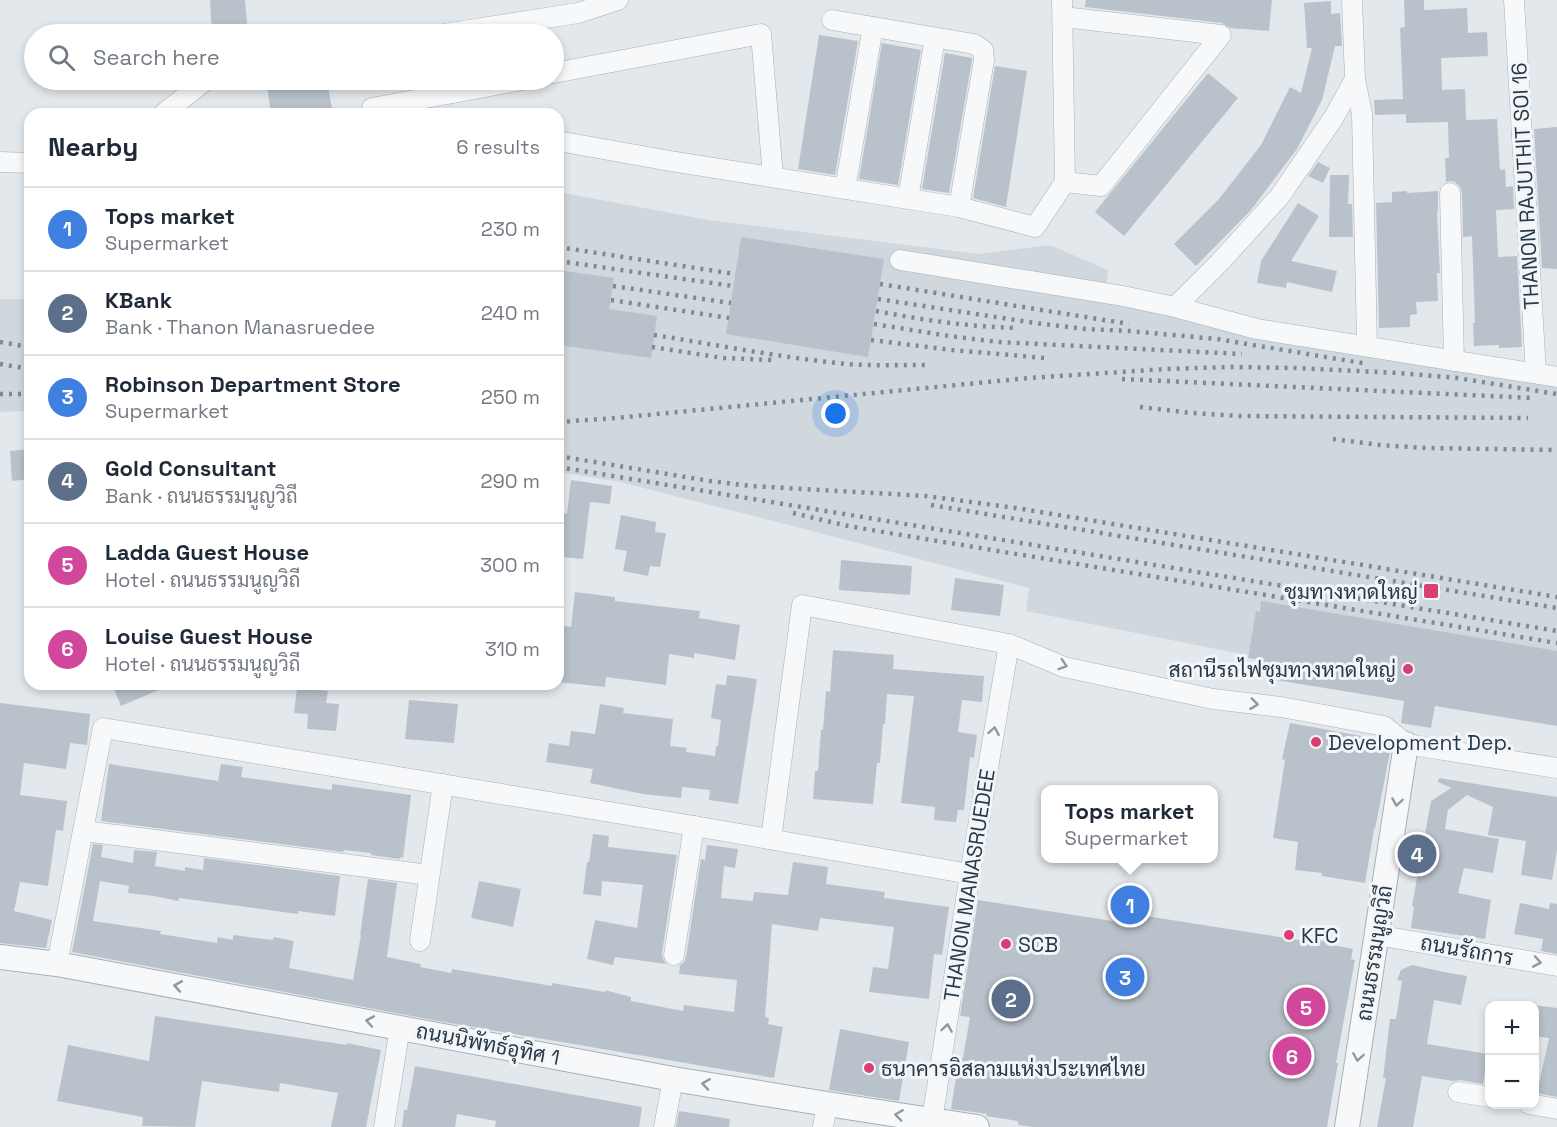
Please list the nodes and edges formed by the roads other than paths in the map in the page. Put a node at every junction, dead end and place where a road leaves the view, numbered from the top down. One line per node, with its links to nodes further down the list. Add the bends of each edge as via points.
1 (618, 0): 4 (street)
2 (1352, 0): 11 (street)
3 (1514, 0): 29 (street, THANON RAJUTHIT SOI 16)
4 (578, 6): 7 (street)
5 (1063, 8): 20 (street); 20 (street, via 1221,35 1101,186)
6 (832, 20): 8 (street)
7 (492, 24)
8 (873, 27): 9 (street); 21 (street)
9 (935, 38): 23 (street); 24 (street, via 974,44 984,55)
10 (564, 72): 19 (street, via 761,34)
11 (1355, 79): 26 (street, via 1280,196); 27 (street, via 1362,114)
12 (193, 90): 14 (street)
13 (468, 90): 15 (street)
14 (171, 108)
15 (372, 108)
16 (564, 142): 19 (street)
17 (0, 162): 18 (street)
18 (24, 163)
19 (773, 177): 21 (street)
20 (1065, 182): 24 (street, via 1035,227)
21 (845, 189): 23 (street)
22 (1450, 193): 28 (street)
23 (908, 199): 24 (street)
24 (959, 207)
25 (900, 260): 26 (street)
26 (1175, 307): 27 (street, via 1257,329)
27 (1367, 345): 28 (street)
28 (1454, 361): 29 (street)
29 (1536, 373): 30 (street)
30 (1557, 376)
31 (1009, 644): 32 (street, one-way to 32, via 1064,667 1213,699 1384,726); 37 (street, via 802,605); 38 (street, THANON MANASRUEDEE, one-way to 31)
32 (1406, 744): 33 (street); 40 (street, ถนนธรรมนูญวิถี, one-way to 40)
33 (1557, 768)
34 (443, 784): 35 (street); 36 (street, via 103,728); 39 (street)
35 (694, 826): 37 (street); 42 (street)
36 (84, 831): 39 (street); 44 (street)
37 (771, 839): 38 (street)
38 (970, 874): 53 (street, THANON MANASRUEDEE, one-way to 38)
39 (429, 875): 41 (street)
40 (1376, 935): 45 (street, ถนนรัถการ, one-way to 45); 57 (street, ถนนธรรมนูญวิถี, one-way to 57)
41 (420, 941)
42 (674, 955)
43 (0, 957): 44 (street, ถนนนิพัทธ์อุทิศ 1)
44 (57, 964): 46 (street, ถนนนิพัทธ์อุทิศ 1, one-way to 44)
45 (1557, 966)
46 (400, 1027): 47 (street, ถนนนิพัทธ์อุทิศ 1); 54 (street)
47 (673, 1079): 52 (street, ถนนนิพัทธ์อุทิศ 1, one-way to 47); 55 (street)
48 (1458, 1092): 49 (street)
49 (1485, 1096)
50 (1539, 1106): 51 (street)
51 (1557, 1109)
52 (825, 1116): 53 (street, ถนนนิพัทธ์อุทิศ 1, one-way to 52)
53 (932, 1123): 56 (street, ถนนนิพัทธ์อุทิศ 1)
54 (384, 1127)
55 (664, 1127)
56 (977, 1127)
57 (1347, 1127)

